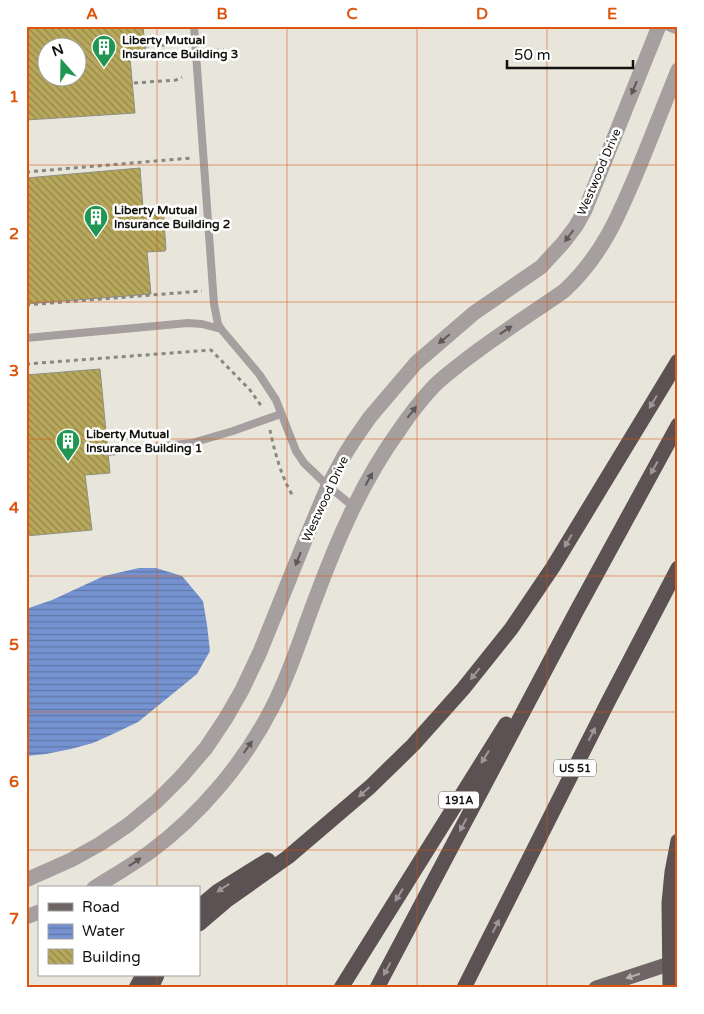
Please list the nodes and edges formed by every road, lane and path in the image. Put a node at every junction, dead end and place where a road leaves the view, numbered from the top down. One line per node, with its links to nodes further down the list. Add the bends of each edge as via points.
1 (194, 26): 18 (lane, via 214,304)
2 (659, 26): 29 (street, Westwood Drive, one-way to 29, via 593,192 576,226 541,266 474,313 416,363 370,417)
3 (666, 26): 4 (lane)
4 (678, 31)
5 (185, 44): 6 (path)
6 (145, 46)
7 (224, 50): 8 (path)
8 (211, 51)
9 (678, 70): 31 (street, one-way to 9, via 399,430 423,398 481,347 564,291 594,257 621,211)
10 (184, 78): 11 (path)
11 (134, 83)
12 (191, 158): 13 (path)
13 (26, 172)
14 (199, 226): 15 (path)
15 (165, 228)
16 (202, 291): 17 (path)
17 (26, 305)
18 (221, 329): 19 (lane, via 188,323); 25 (lane, via 259,374)
19 (26, 338)
20 (212, 345): 21 (path)
21 (211, 350): 23 (path); 24 (path)
22 (678, 361): 34 (highway, one-way to 34, via 553,567 498,645 413,745)
23 (26, 364)
24 (262, 407)
25 (281, 414): 28 (lane, via 179,446); 29 (lane, via 299,456)
26 (678, 425): 33 (highway, one-way to 33)
27 (270, 430): 30 (path, via 283,476)
28 (108, 452)
29 (328, 486): 31 (lane); 36 (street, Westwood Drive, one-way to 36, via 260,652 230,711 206,748 163,795 128,824 71,860)
30 (293, 496)
31 (354, 507): 37 (street, one-way to 31, via 150,852 179,827 207,800 254,738 290,668 326,570)
32 (678, 568): 50 (highway, US 51, one-way to 32)
33 (576, 612): 48 (highway, 191A, one-way to 48); 49 (highway, one-way to 49)
34 (324, 825): 39 (highway, one-way to 39, via 227,885); 42 (highway, via 288,857)
35 (677, 845): 38 (highway); 43 (highway, via 670,903)
36 (26, 880)
37 (97, 886)
38 (678, 895)
39 (200, 906)
40 (38, 912): 41 (street)
41 (26, 917)
42 (200, 923)
43 (674, 963): 51 (main road, one-way to 51); 52 (highway)
44 (142, 976): 46 (highway)
45 (157, 976): 47 (highway)
46 (136, 988)
47 (151, 988)
48 (340, 988)
49 (378, 988)
50 (464, 988)
51 (596, 988)
52 (670, 988)

